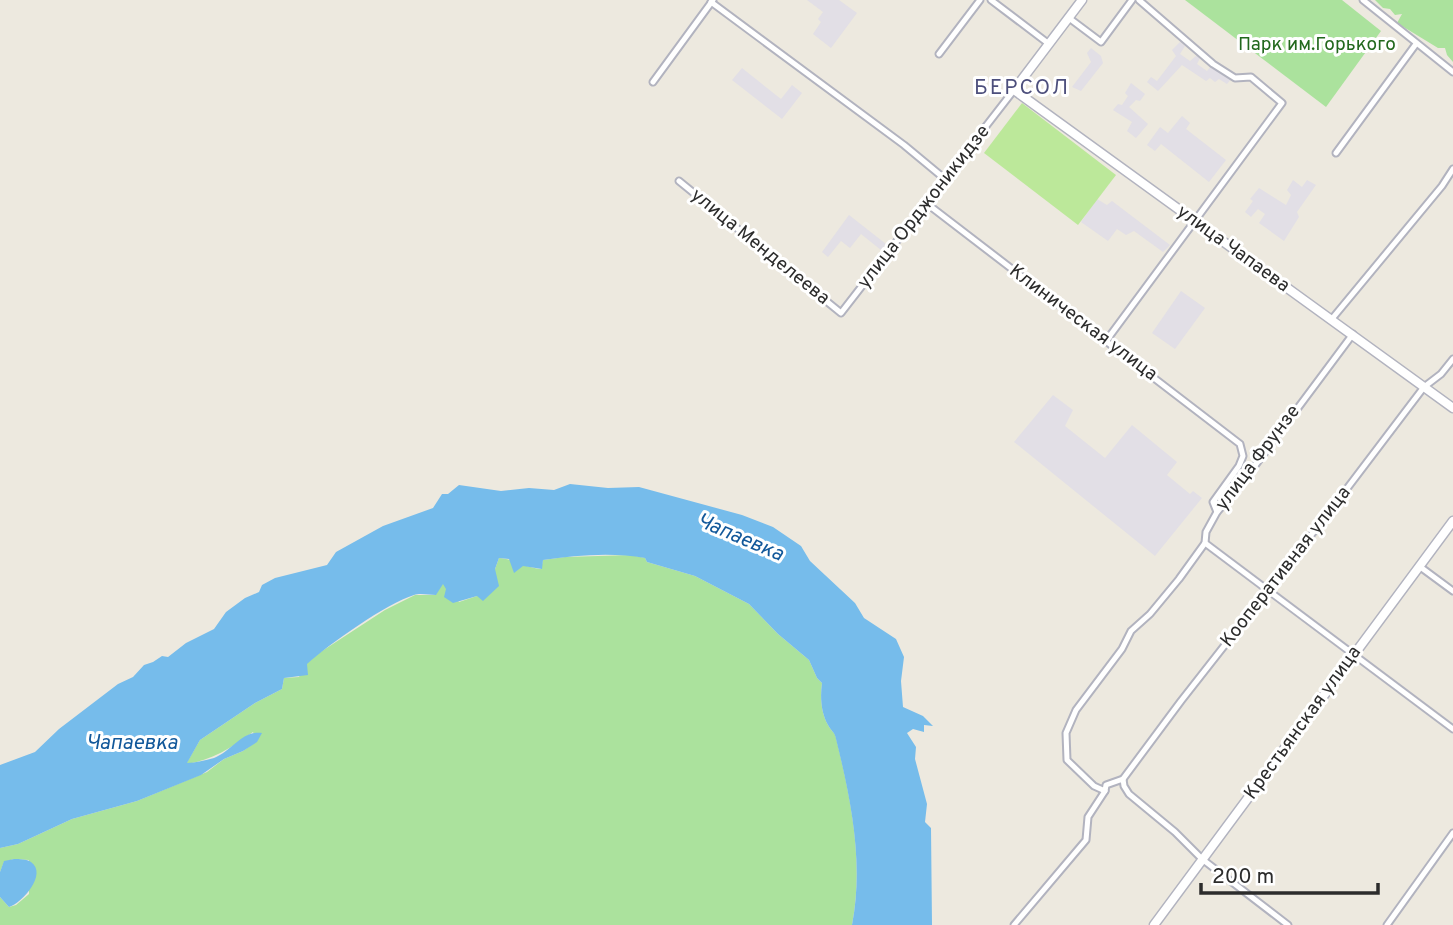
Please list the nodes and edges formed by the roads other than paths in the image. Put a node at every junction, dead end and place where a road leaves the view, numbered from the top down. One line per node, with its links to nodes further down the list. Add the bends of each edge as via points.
1 (980, 0): 11 (street)
2 (991, 0): 9 (street)
3 (1082, 0): 8 (street, улица Орджоникидзе)
4 (1132, 0): 8 (street, via 1101,42)
5 (1139, 0): 20 (street, via 1213,64 1235,78 1251,77 1282,103)
6 (1363, 0): 10 (street)
7 (712, 1): 13 (street); 17 (street)
8 (1069, 18): 9 (street, улица Орджоникидзе)
9 (1049, 44): 14 (street, улица Орджоникидзе)
10 (1416, 44): 12 (street); 15 (street)
11 (939, 54)
12 (1453, 72)
13 (653, 82)
14 (1014, 90): 17 (street, улица Орджоникидзе); 20 (street, улица Чапаева)
15 (1336, 153)
16 (1453, 169): 22 (street)
17 (945, 179): 19 (street, улица Орджоникидзе)
18 (679, 181): 21 (street, улица Менделеева)
19 (926, 203): 21 (street, улица Орджоникидзе); 24 (street, Клиническая улица)
20 (1195, 221): 22 (street, улица Чапаева); 24 (street)
21 (841, 313)
22 (1331, 320): 23 (street, улица Чапаева)
23 (1353, 334): 26 (street, улица Чапаева); 28 (street, улица Фрунзе)
24 (1106, 341): 28 (street, Клиническая улица, via 1240,444 1243,456 1239,466 1213,502)
25 (1453, 359): 26 (street, Кооперативная улица)
26 (1424, 387): 27 (street, улица Чапаева); 32 (street, Кооперативная улица)
27 (1453, 408)
28 (1217, 512): 30 (street, улица Фрунзе)
29 (1453, 521): 31 (street, Крестьянская улица)
30 (1205, 543): 32 (street); 37 (street, улица Фрунзе, via 1150,614 1130,631 1122,649 1076,710 1066,733 1067,760)
31 (1419, 566): 33 (street); 34 (street, Крестьянская улица)
32 (1266, 590): 34 (street); 36 (street, Кооперативная улица)
33 (1453, 591)
34 (1353, 655): 35 (street); 39 (street, Крестьянская улица)
35 (1453, 729)
36 (1123, 779): 37 (street, Кооперативная улица, via 1106,785); 39 (street, via 1129,794)
37 (1105, 791): 40 (street, via 1088,817 1086,840)
38 (1453, 833): 43 (street)
39 (1202, 859): 41 (street, Крестьянская улица); 42 (street)
40 (1014, 925)
41 (1154, 925)
42 (1288, 925)
43 (1387, 925)

